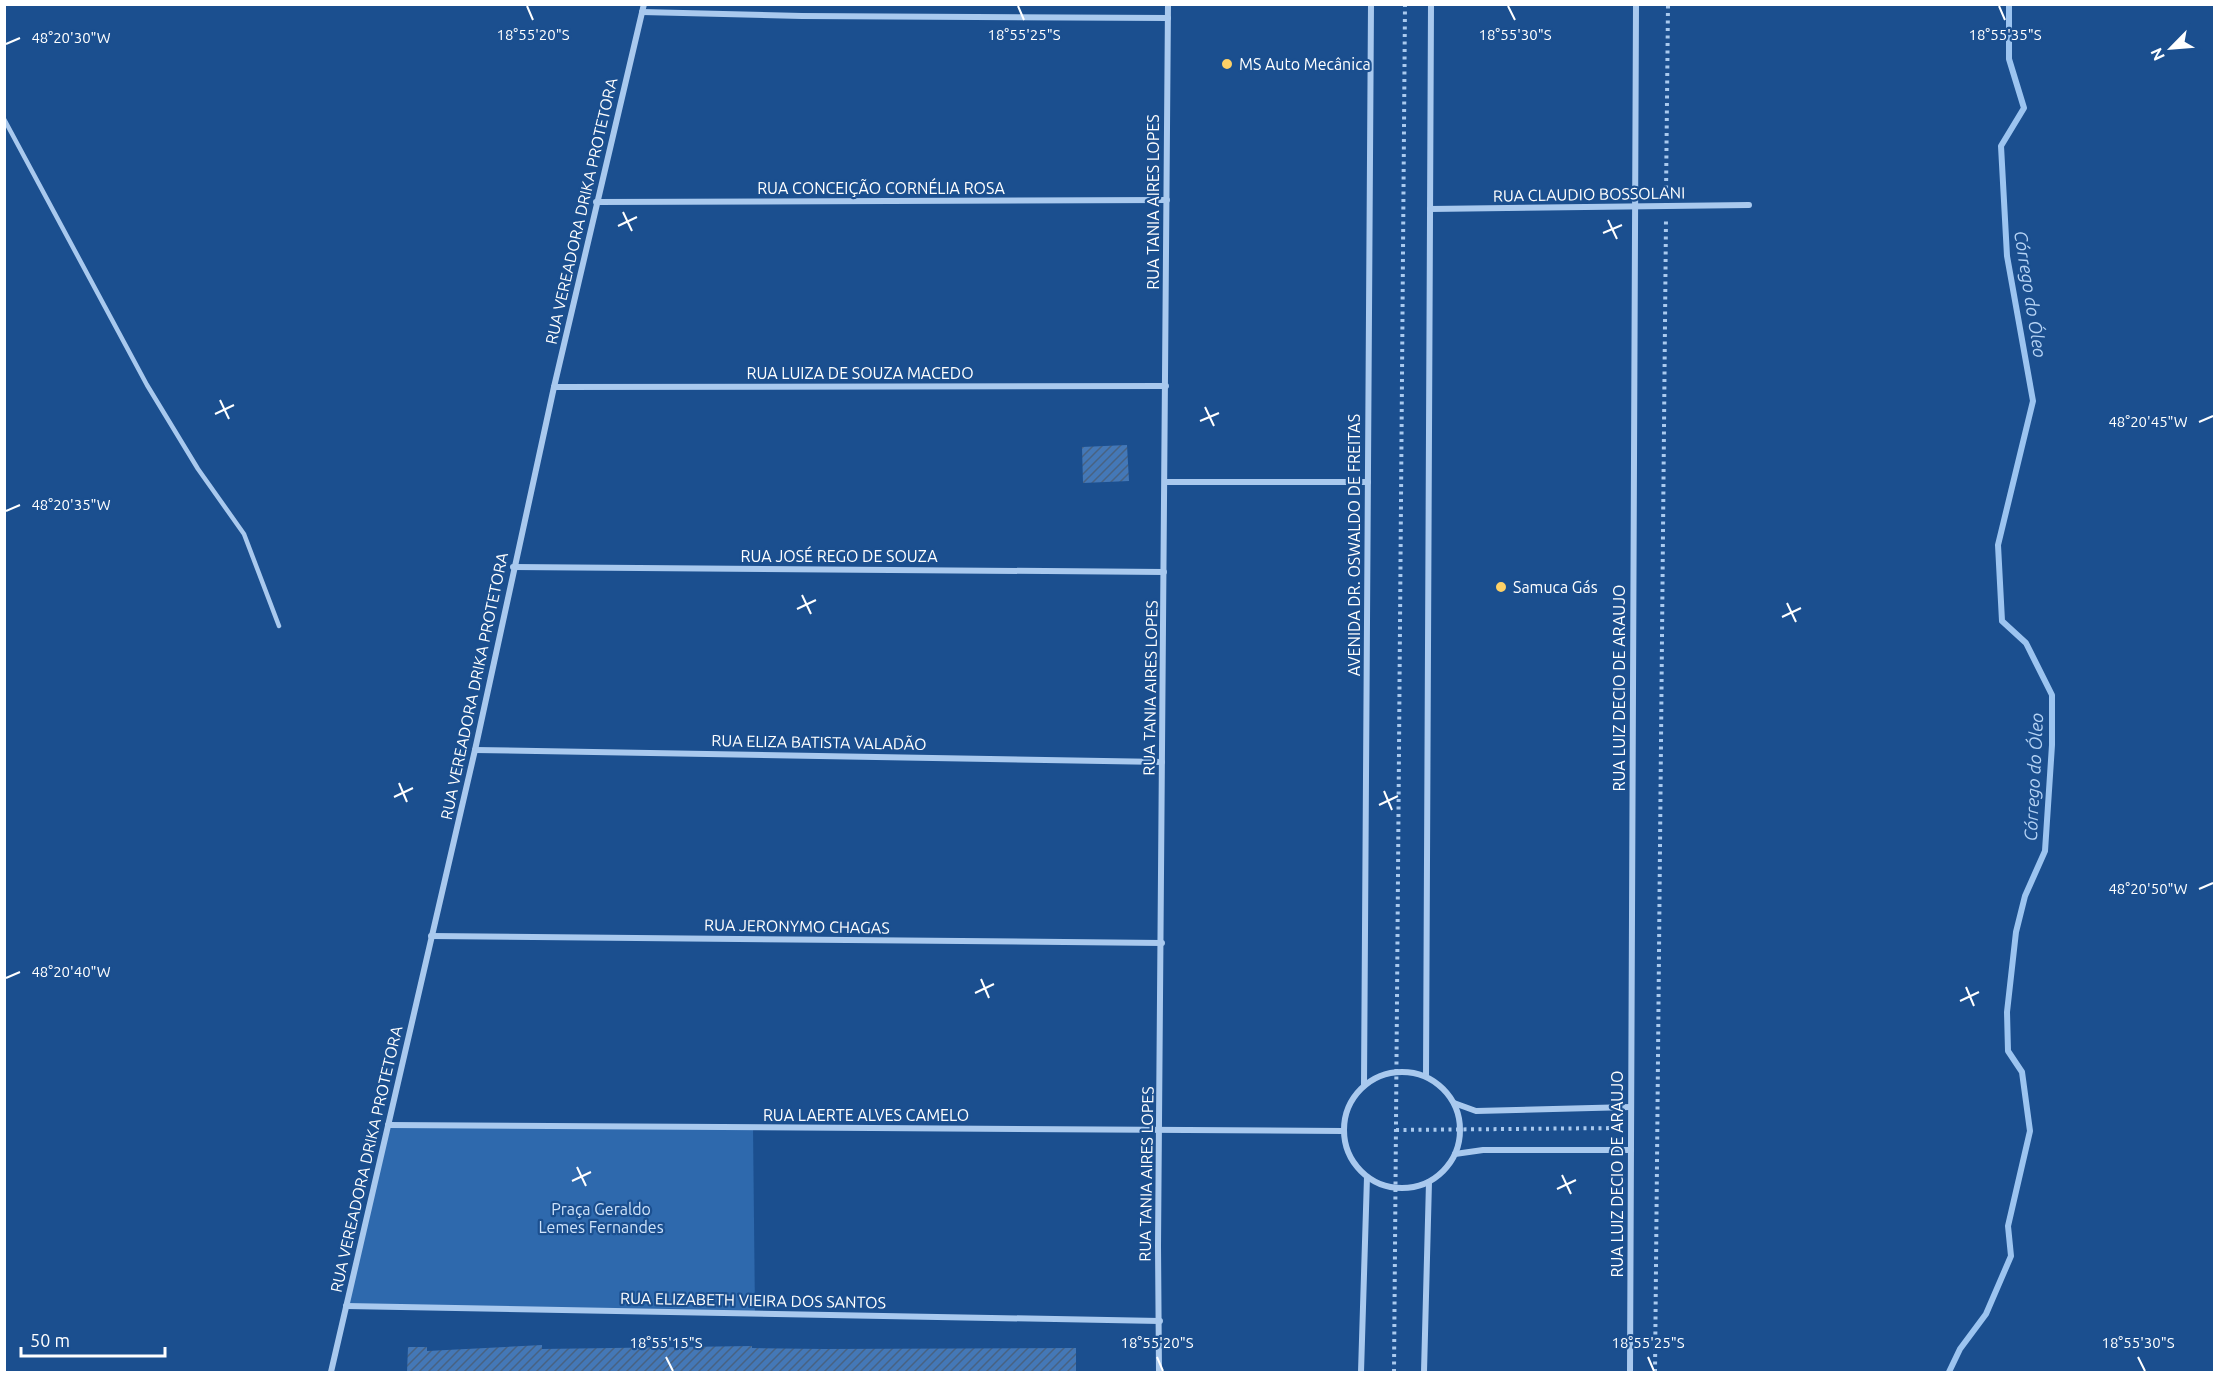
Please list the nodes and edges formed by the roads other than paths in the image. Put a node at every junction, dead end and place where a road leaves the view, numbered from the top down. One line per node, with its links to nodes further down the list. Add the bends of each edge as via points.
1 (1168, 4): 6 (street, RUA TANIA AIRES LOPES)
2 (1371, 4): 16 (street, AVENIDA DR. OSWALDO DE FREITAS)
3 (1431, 4): 12 (street)
4 (1636, 4): 11 (street, RUA LUIZ DECIO DE ARAUJO)
5 (643, 8): 6 (street, via 802,16); 9 (street, RUA VEREADORA DRIKA PROTETORA)
6 (1168, 18): 8 (street, RUA TANIA AIRES LOPES)
7 (4, 119): 19 (lane, via 147,385 198,469 244,534)
8 (1167, 200): 9 (street, RUA CONCEIÇÃO CORNÉLIA ROSA); 13 (street, RUA TANIA AIRES LOPES)
9 (596, 202): 14 (street, RUA VEREADORA DRIKA PROTETORA)
10 (1749, 205): 11 (street, RUA CLAUDIO BOSSOLANI)
11 (1635, 207): 12 (street, RUA CLAUDIO BOSSOLANI); 27 (street, RUA LUIZ DECIO DE ARAUJO)
12 (1430, 209): 24 (street)
13 (1166, 386): 14 (street, RUA LUIZA DE SOUZA MACEDO); 15 (street, RUA TANIA AIRES LOPES)
14 (554, 387): 17 (street, RUA VEREADORA DRIKA PROTETORA)
15 (1165, 482): 16 (street); 18 (street, RUA TANIA AIRES LOPES)
16 (1368, 482): 25 (street, AVENIDA DR. OSWALDO DE FREITAS)
17 (513, 567): 18 (street, RUA JOSÉ REGO DE SOUZA); 20 (street, RUA VEREADORA DRIKA PROTETORA)
18 (1164, 572): 21 (street, RUA TANIA AIRES LOPES)
19 (279, 626)
20 (475, 750): 21 (street, RUA ELIZA BATISTA VALADÃO); 22 (street, RUA VEREADORA DRIKA PROTETORA)
21 (1162, 762): 23 (street, RUA TANIA AIRES LOPES)
22 (431, 936): 23 (street, RUA JERONYMO CHAGAS); 28 (street, RUA VEREADORA DRIKA PROTETORA)
23 (1162, 943): 29 (street, RUA TANIA AIRES LOPES)
24 (1426, 1076): 25 (street, via 1397,1071); 26 (street)
25 (1364, 1085): 30 (street, via 1348,1106)
26 (1454, 1103): 27 (street, via 1476,1111); 32 (street, via 1460,1129)
27 (1631, 1107): 31 (street, RUA LUIZ DECIO DE ARAUJO)
28 (388, 1125): 29 (street, RUA LAERTE ALVES CAMELO); 35 (street, RUA VEREADORA DRIKA PROTETORA)
29 (1160, 1130): 30 (street, RUA LAERTE ALVES CAMELO); 36 (street, RUA TANIA AIRES LOPES)
30 (1343, 1131): 33 (street, via 1350,1157)
31 (1631, 1150): 32 (street, via 1483,1150); 41 (street, RUA LUIZ DECIO DE ARAUJO)
32 (1455, 1154): 34 (street, via 1449,1165)
33 (1367, 1177): 34 (street, via 1396,1188); 39 (street)
34 (1429, 1182): 40 (street)
35 (346, 1306): 36 (street, RUA ELIZABETH VIEIRA DOS SANTOS); 37 (street, RUA VEREADORA DRIKA PROTETORA)
36 (1160, 1321): 38 (street, RUA TANIA AIRES LOPES)
37 (331, 1372)
38 (1159, 1372)
39 (1361, 1372)
40 (1424, 1372)
41 (1630, 1372)

